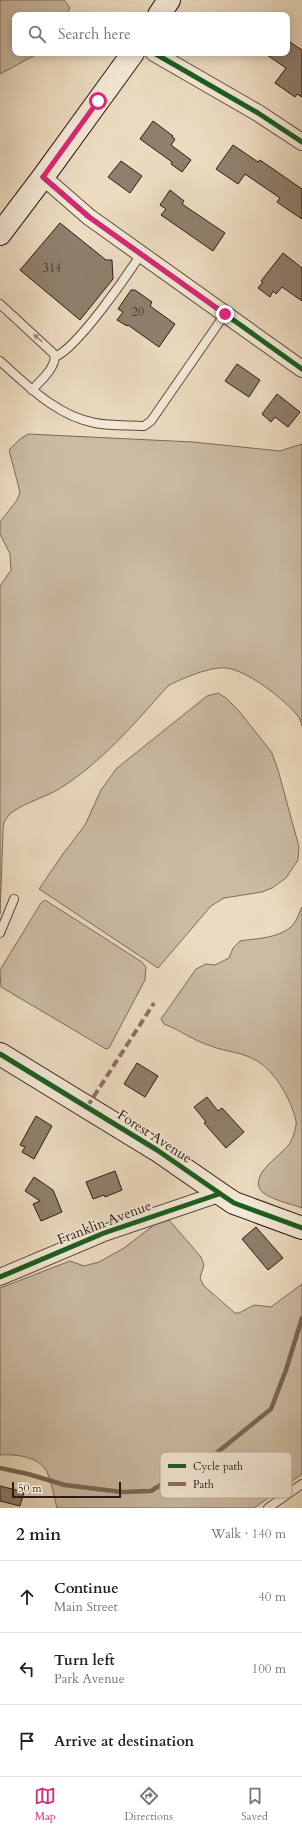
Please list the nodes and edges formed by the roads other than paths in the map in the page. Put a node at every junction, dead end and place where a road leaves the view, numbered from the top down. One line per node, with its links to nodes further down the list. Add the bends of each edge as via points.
1 (169, 0): 2 (street)
2 (161, 12)
3 (131, 56): 6 (street)
4 (159, 56): 5 (street, via 258,113)
5 (302, 142)
6 (43, 177): 7 (street); 8 (street, via 89,217)
7 (0, 234)
8 (141, 254): 10 (street); 11 (lane, via 70,347)
9 (0, 304): 11 (lane, one-way to 9, via 48,347)
10 (225, 314): 13 (street); 14 (lane, via 146,425 96,424 84,421 57,408)
11 (55, 357): 14 (lane, via 53,365)
12 (0, 361): 14 (lane)
13 (302, 369)
14 (32, 390)
15 (14, 899): 16 (lane)
16 (0, 933)
17 (0, 1054): 18 (street, Forest Avenue, via 157,1150)
18 (219, 1194): 19 (street, Forest Avenue, via 234,1203); 20 (street, Franklin Avenue, via 104,1233)
19 (302, 1228)
20 (0, 1277)
21 (302, 1484): 22 (lane)
22 (292, 1491)
23 (282, 1498): 24 (lane)
24 (268, 1508)

